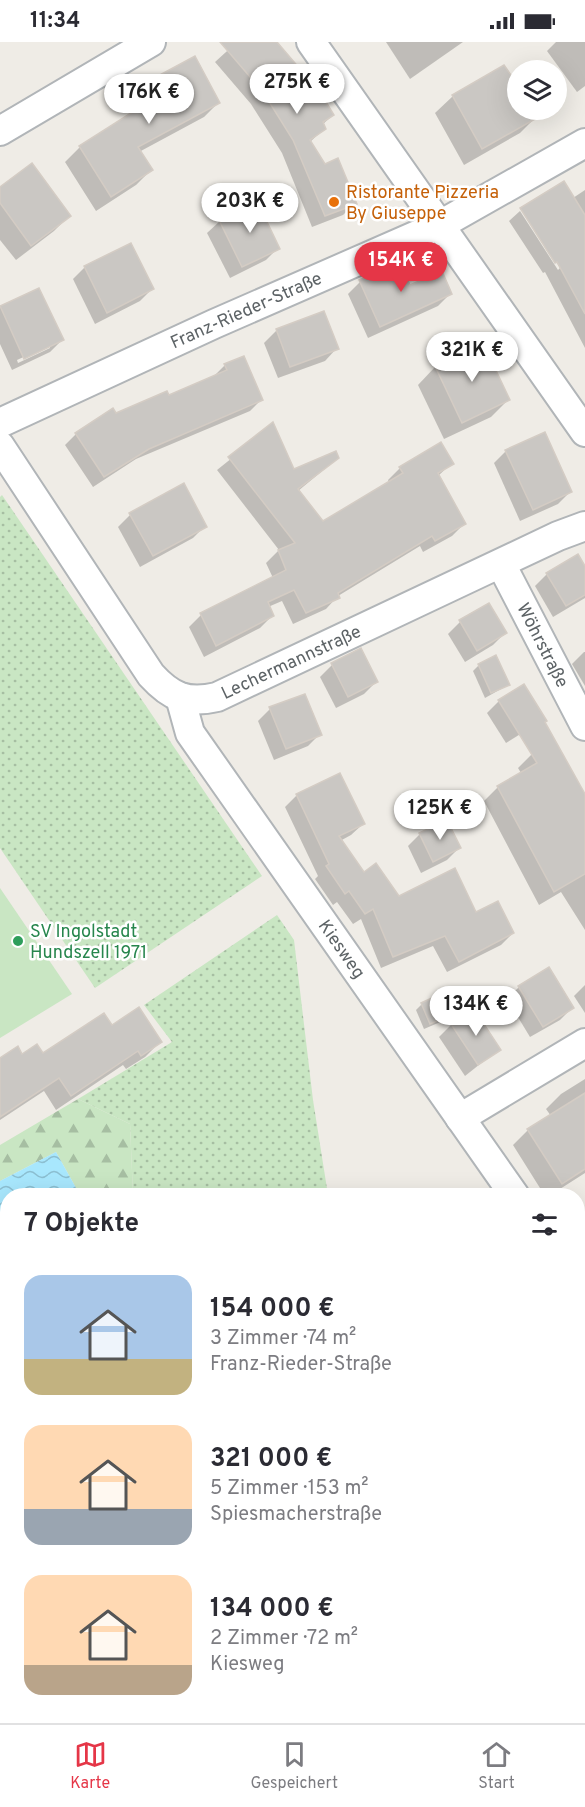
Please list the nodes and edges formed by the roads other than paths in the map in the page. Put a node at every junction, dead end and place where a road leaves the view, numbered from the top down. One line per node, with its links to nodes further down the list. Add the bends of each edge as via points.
1 (151, 42): 3 (street)
2 (311, 42): 5 (street)
3 (0, 131)
4 (585, 143): 5 (street, Franz-Rieder-Straße)
5 (440, 225): 6 (street, Franz-Rieder-Straße); 7 (street)
6 (0, 423)
7 (585, 432)
8 (0, 446): 11 (street, via 151,675 165,691)
9 (585, 526): 10 (street, Lechermannstraße)
10 (501, 564): 11 (street, Lechermannstraße, via 217,697 201,701); 12 (street, Wöhrstraße)
11 (180, 697): 14 (street, Kiesweg, via 190,733)
12 (585, 726)
13 (585, 1043): 14 (street)
14 (460, 1118): 15 (street, Kiesweg)
15 (509, 1188)

